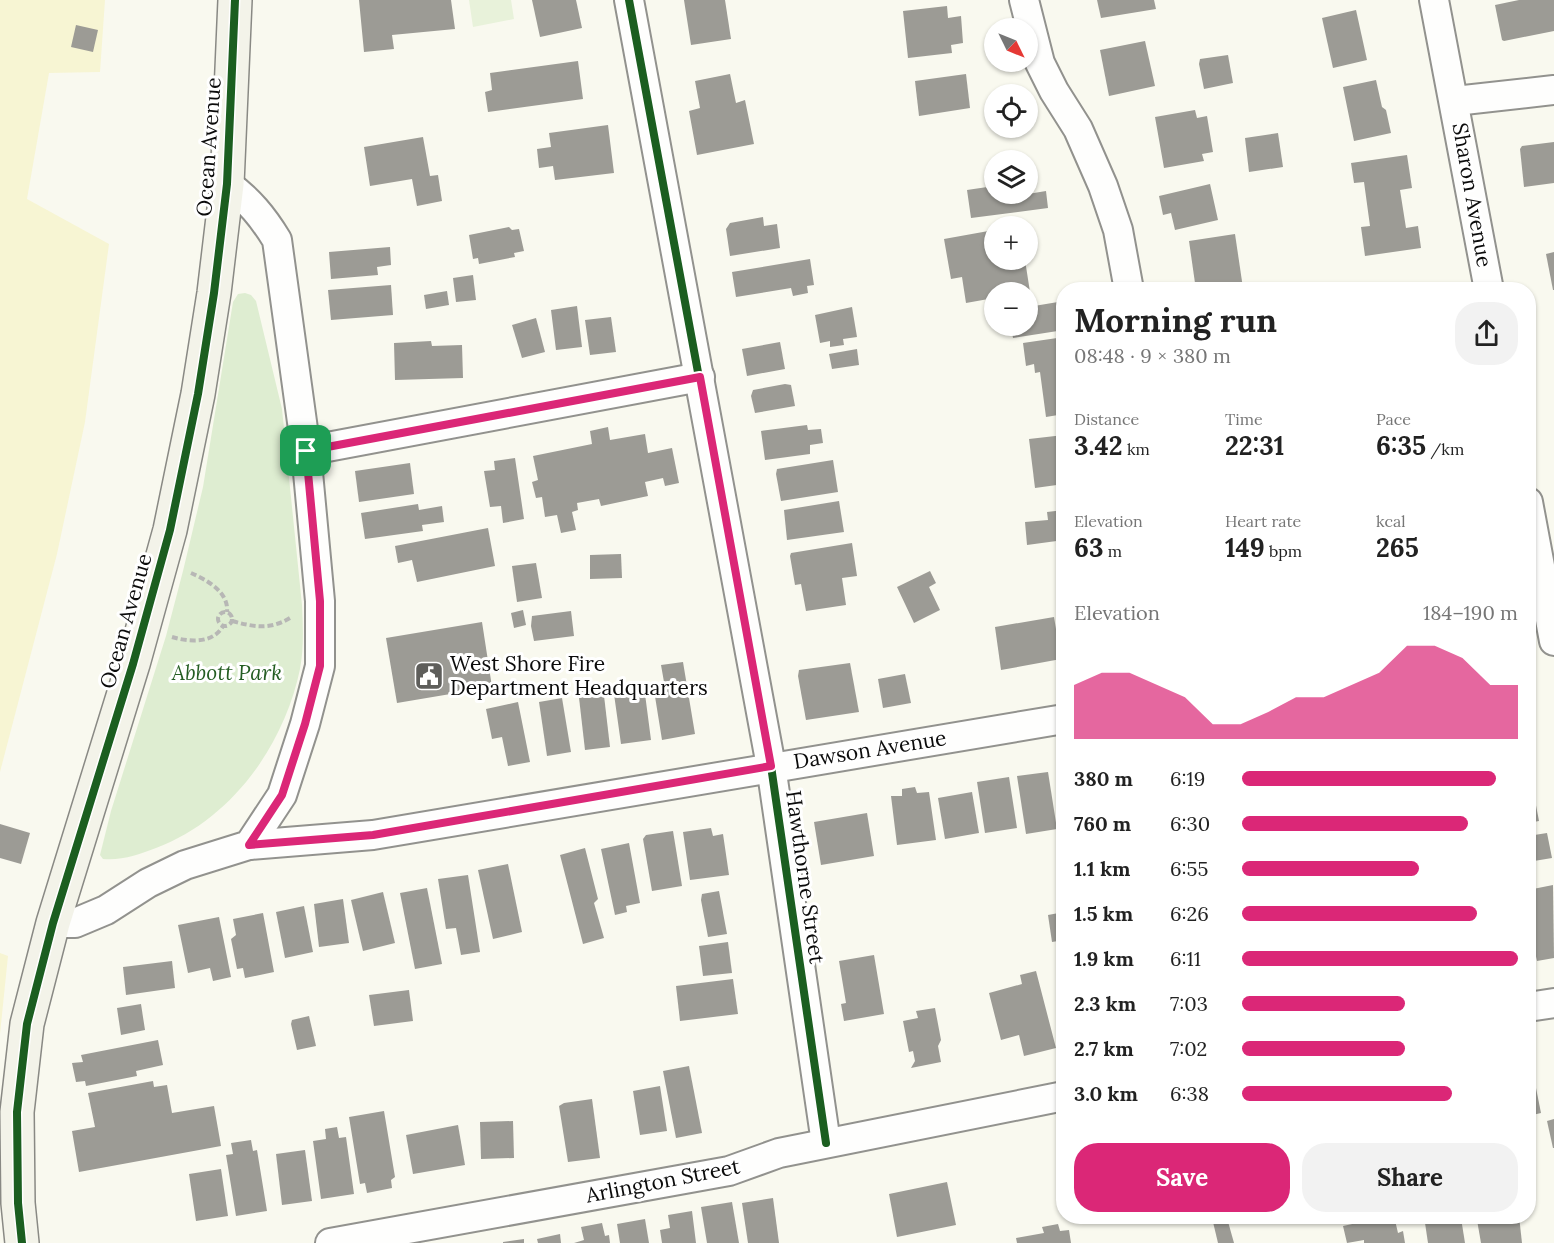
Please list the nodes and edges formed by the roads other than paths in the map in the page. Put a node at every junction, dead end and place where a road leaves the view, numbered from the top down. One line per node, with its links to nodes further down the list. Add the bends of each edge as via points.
1 (234, 0): 7 (main road, Ocean Avenue)
2 (629, 0): 10 (street, Hawthorne Street)
3 (1024, 0): 8 (street, via 1040,63 1078,129 1103,186 1118,230)
4 (1434, 0): 6 (street, Sharon Avenue)
5 (1554, 90): 6 (street)
6 (1455, 101): 9 (street, Sharon Avenue)
7 (227, 184): 11 (street, via 246,198 277,240); 17 (main road, Ocean Avenue, via 198,394 170,530)
8 (1128, 282)
9 (1489, 282)
10 (700, 377): 11 (street); 15 (street, Hawthorne Street)
11 (306, 451): 16 (street, via 320,601 320,666 282,795)
12 (1536, 559): 13 (street)
13 (1547, 637)
14 (1056, 719): 15 (street, Dawson Avenue)
15 (771, 766): 16 (street, Dawson Avenue, via 373,835); 21 (street, Hawthorne Street)
16 (249, 845): 17 (street, Dawson Avenue, via 185,865 75,923)
17 (53, 923): 22 (main road, Ocean Avenue, via 27,1024 17,1112)
18 (1554, 1002): 19 (street)
19 (1536, 1005)
20 (1056, 1098): 21 (street, Arlington Street)
21 (826, 1143): 23 (street, Arlington Street, via 779,1153 729,1171)
22 (21, 1243)
23 (330, 1243)

